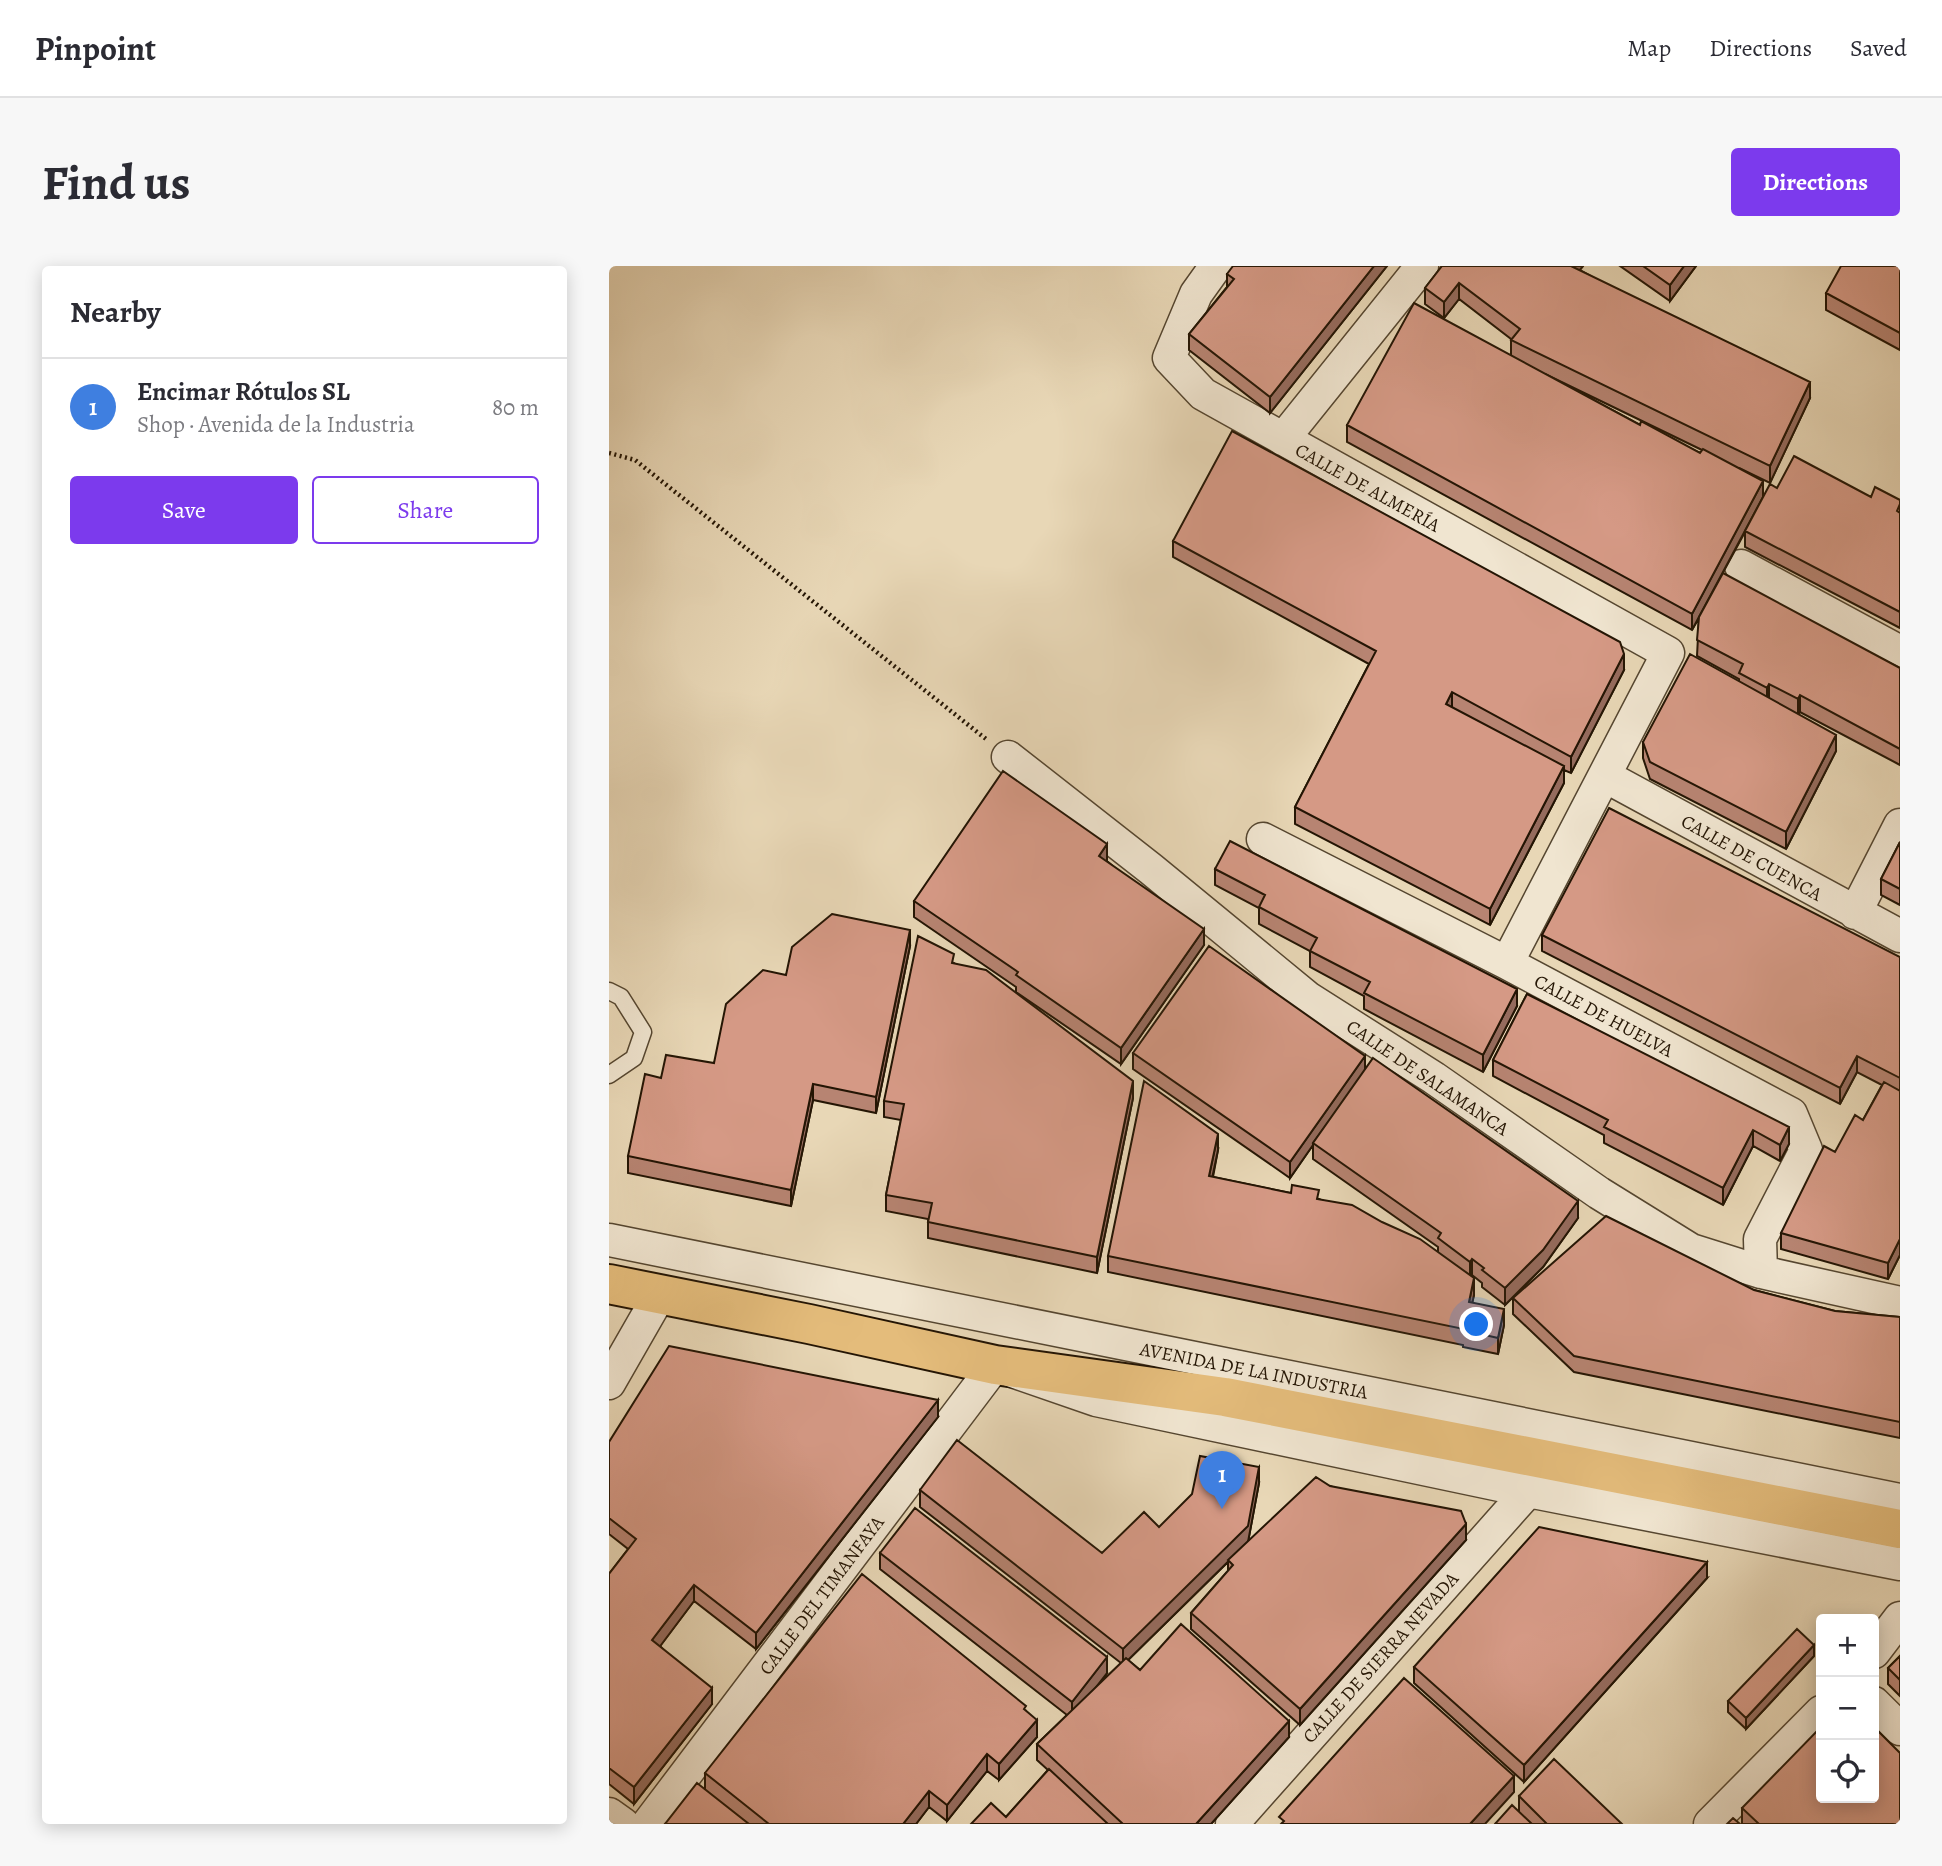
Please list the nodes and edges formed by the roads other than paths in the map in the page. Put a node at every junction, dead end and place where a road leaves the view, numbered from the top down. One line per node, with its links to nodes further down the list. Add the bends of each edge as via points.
1 (1216, 266): 3 (street, CALLE DE ALMERÍA, via 1196,294 1169,358 1203,394)
2 (1422, 266): 3 (street)
3 (1283, 439): 7 (street, CALLE DE ALMERÍA, via 1668,653)
4 (1741, 566): 5 (street)
5 (1900, 652)
6 (1008, 757): 17 (street, CALLE DE SALAMANCA, via 1308,998 1691,1250)
7 (1605, 776): 10 (street, CALLE DE CUENCA); 12 (street)
8 (1900, 825): 10 (street)
9 (1263, 839): 12 (street, CALLE DE HUELVA)
10 (1856, 913): 11 (street, CALLE DE CUENCA)
11 (1900, 936)
12 (1507, 963): 17 (street, CALLE DE HUELVA, via 1791,1114 1807,1150 1760,1239)
13 (609, 991): 14 (lane, via 621,997 643,1032 634,1058)
14 (609, 1075)
15 (609, 1240): 26 (street, AVENIDA DE LA INDUSTRIA)
16 (609, 1263): 24 (main road, AVENIDA DE LA INDUSTRIA, via 1103,1363)
17 (1761, 1272): 20 (street, CALLE DE SALAMANCA)
18 (609, 1284): 19 (main road, AVENIDA DE LA INDUSTRIA)
19 (660, 1294): 21 (street); 22 (main road, AVENIDA DE LA INDUSTRIA)
20 (1899, 1302)
21 (621, 1338): 23 (street)
22 (995, 1365): 24 (main road, AVENIDA DE LA INDUSTRIA); 25 (street, AVENIDA DE LA INDUSTRIA, via 1096,1400); 36 (street, CALLE DEL TIMANFAYA)
23 (609, 1383)
24 (1225, 1396): 27 (main road, AVENIDA DE LA INDUSTRIA)
25 (1528, 1491): 28 (street, AVENIDA DE LA INDUSTRIA); 37 (street, CALLE DE SIERRA NEVADA)
26 (1900, 1500)
27 (1900, 1530)
28 (1900, 1564)
29 (1900, 1618): 30 (street)
30 (1879, 1645)
31 (1879, 1708): 33 (street)
32 (1816, 1717): 38 (street)
33 (1900, 1729)
34 (609, 1814): 35 (street)
35 (623, 1824)
36 (648, 1824)
37 (1232, 1824)
38 (1710, 1824)

